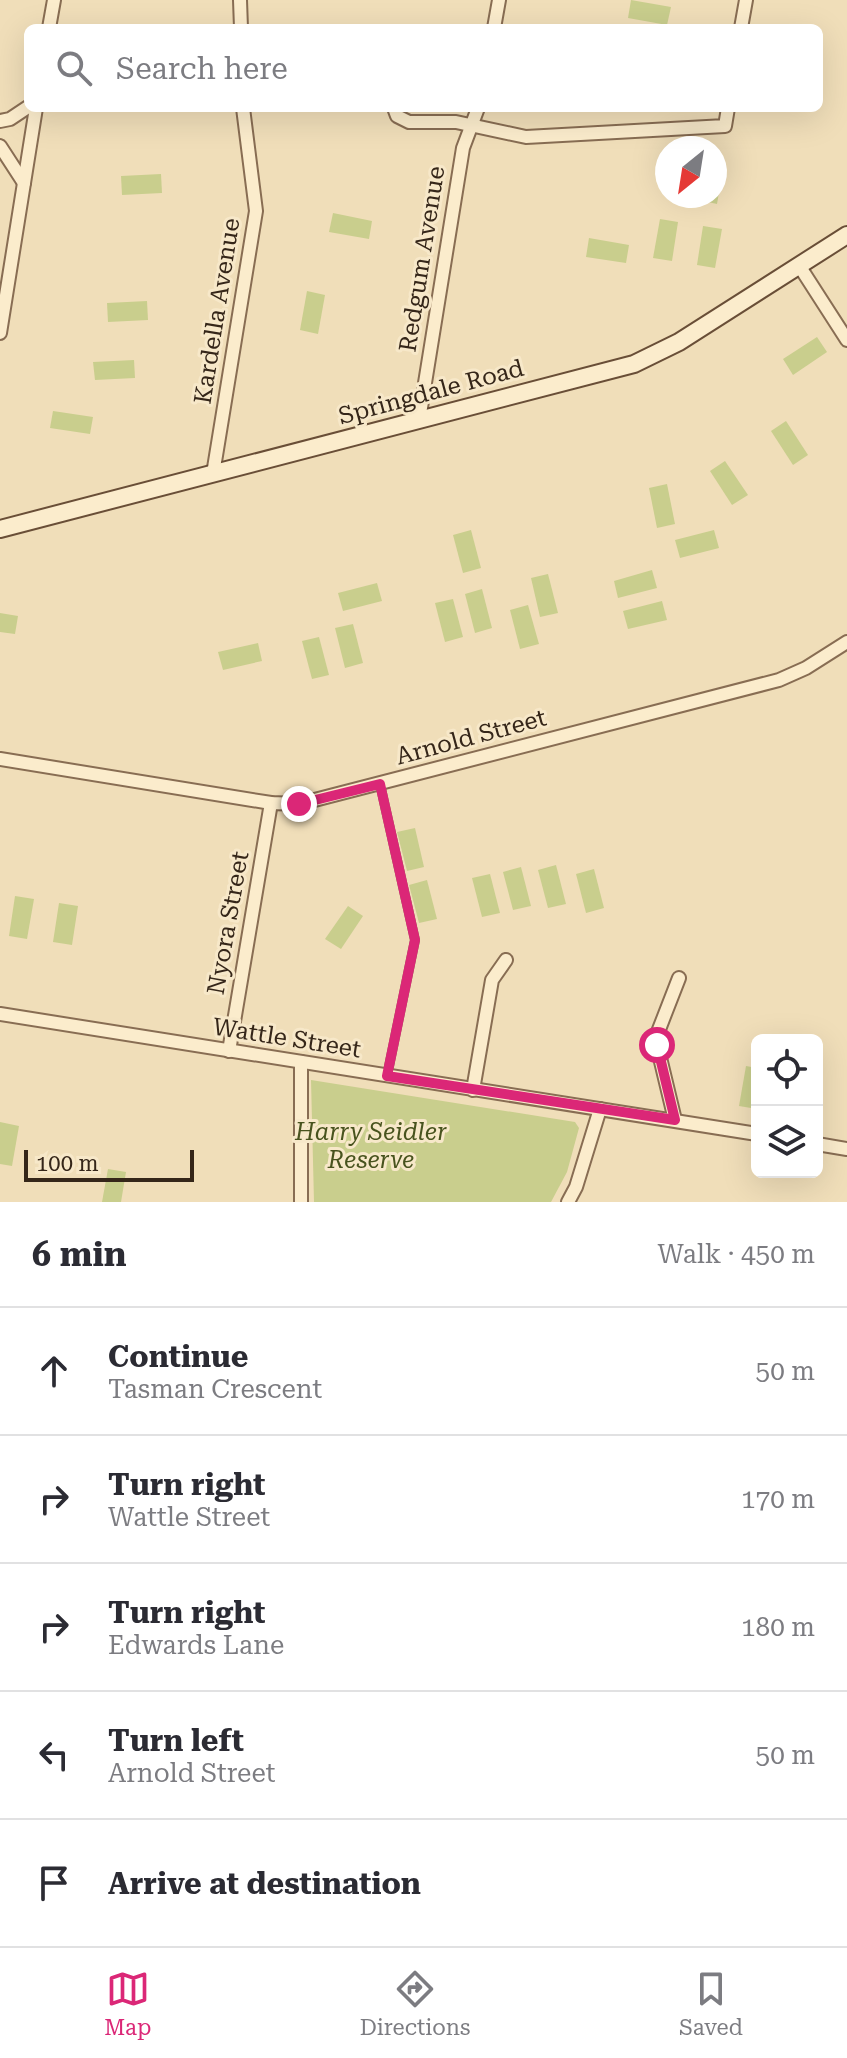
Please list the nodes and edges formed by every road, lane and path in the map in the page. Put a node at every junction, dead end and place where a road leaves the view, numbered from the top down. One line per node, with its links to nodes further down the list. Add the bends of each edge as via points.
1 (54, 0): 5 (street)
2 (240, 0): 6 (street)
3 (499, 0): 7 (street)
4 (746, 0): 8 (street)
5 (50, 24)
6 (241, 24)
7 (495, 24)
8 (742, 24)
9 (24, 110): 15 (street)
10 (35, 112): 18 (street)
11 (244, 112): 25 (street, Kardella Avenue, via 256,211)
12 (396, 112): 16 (street, via 409,122)
13 (476, 112): 16 (street, Redgum Avenue)
14 (727, 112): 16 (street, via 725,126 526,137)
15 (0, 121)
16 (470, 126): 24 (street, Redgum Avenue)
17 (0, 146): 18 (street)
18 (24, 183): 20 (street)
19 (847, 235): 21 (main road, Springdale Road)
20 (6, 258): 22 (street)
21 (800, 267): 23 (street); 24 (main road, Springdale Road, via 634,364)
22 (0, 333)
23 (847, 340)
24 (419, 420): 25 (main road, Springdale Road)
25 (213, 474): 26 (main road, Springdale Road)
26 (0, 529)
27 (847, 642): 29 (street, Arnold Street, via 779,680)
28 (0, 759): 30 (street, Arnold Street)
29 (380, 784): 30 (street, Arnold Street, via 299,804); 36 (lane, via 415,940)
30 (271, 803): 34 (street, Nyora Street)
31 (506, 960): 37 (street, via 492,980)
32 (679, 978): 39 (street, via 657,1045)
33 (0, 1014): 34 (street, Wattle Street)
34 (229, 1051): 35 (street, Wattle Street)
35 (301, 1062): 36 (street, Wattle Street); 43 (street)
36 (387, 1076): 37 (street, Wattle Street)
37 (473, 1090): 38 (street, Wattle Street)
38 (600, 1109): 39 (street, Wattle Street); 44 (street)
39 (675, 1120): 40 (street, Wattle Street)
40 (751, 1133)
41 (823, 1145): 42 (street)
42 (847, 1149)
43 (301, 1202)
44 (568, 1202)

